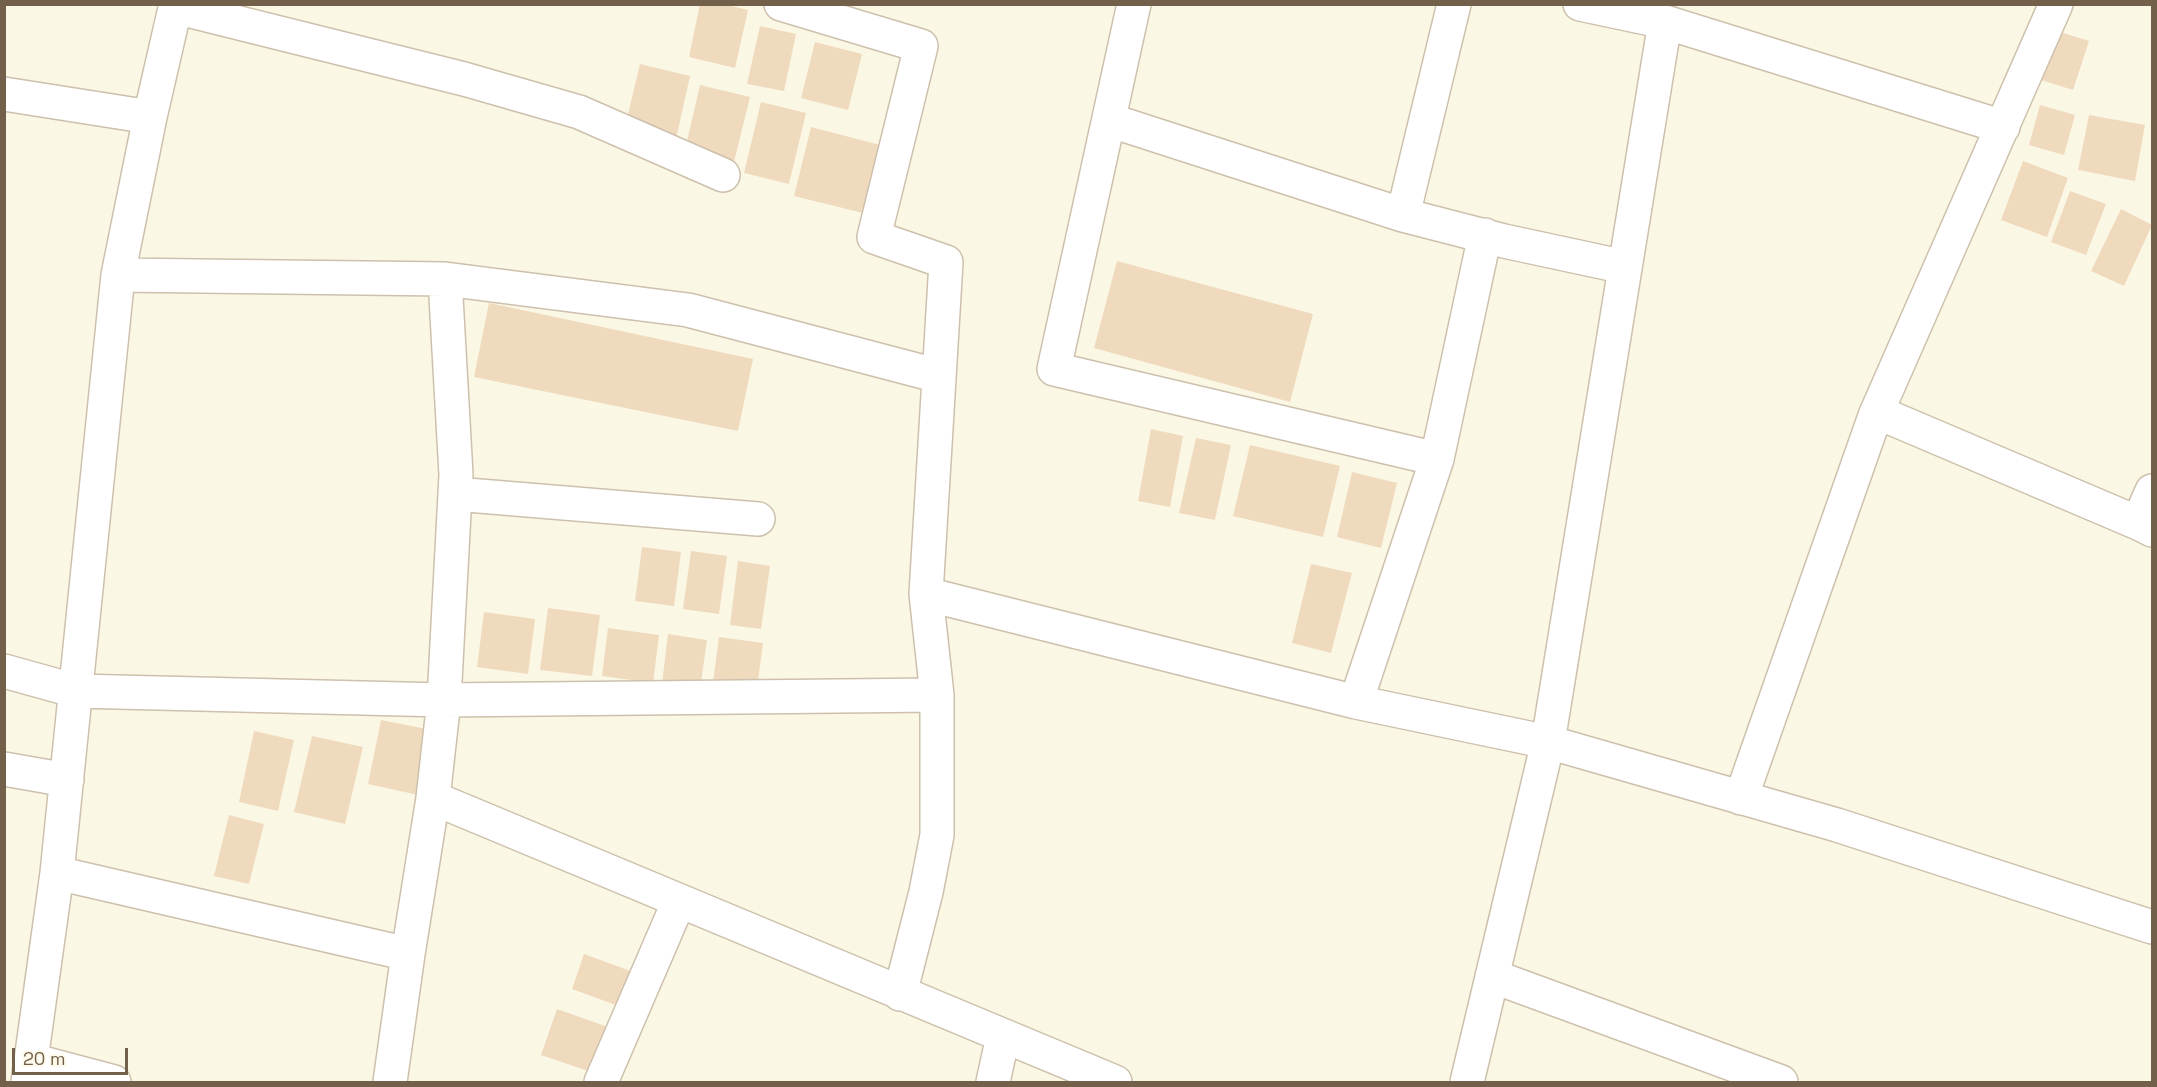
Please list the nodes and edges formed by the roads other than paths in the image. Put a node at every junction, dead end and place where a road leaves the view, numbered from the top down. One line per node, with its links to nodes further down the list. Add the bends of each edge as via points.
1 (781, 4): 18 (street, via 921,46 874,237 946,262)
2 (1134, 4): 10 (street)
3 (1454, 4): 13 (street)
4 (1580, 4): 7 (street)
5 (2056, 4): 11 (street)
6 (175, 6): 9 (street); 12 (street, via 579,112)
7 (1665, 22): 11 (street); 15 (street)
8 (4, 94): 9 (street)
9 (150, 117): 16 (street)
10 (1109, 120): 13 (street); 20 (street, via 1054,369)
11 (2003, 127): 19 (street)
12 (723, 175)
13 (1403, 215): 14 (street)
14 (1485, 236): 15 (street); 20 (street)
15 (1625, 267): 31 (street)
16 (118, 275): 17 (street); 27 (street)
17 (445, 279): 18 (street, via 688,310); 22 (street)
18 (939, 376): 25 (street)
19 (1877, 412): 24 (street); 35 (street)
20 (1437, 459): 30 (street)
21 (2152, 491): 24 (street)
22 (455, 494): 23 (street); 29 (street)
23 (758, 519)
24 (2145, 526)
25 (926, 594): 28 (street); 30 (street)
26 (4, 671): 27 (street)
27 (76, 691): 29 (street); 33 (street)
28 (937, 695): 29 (street); 41 (street, via 937,835)
29 (444, 700): 34 (street)
30 (1356, 702): 31 (street)
31 (1548, 742): 35 (street); 40 (street)
32 (4, 769): 33 (street)
33 (67, 780): 36 (street)
34 (433, 798): 37 (street); 39 (street)
35 (1741, 798): 38 (street)
36 (57, 873): 39 (street); 43 (street)
37 (679, 901): 41 (street); 46 (street)
38 (2152, 927)
39 (408, 954): 45 (street)
40 (1492, 976): 49 (street); 50 (street)
41 (900, 994): 42 (street)
42 (1003, 1036): 47 (street); 48 (street)
43 (30, 1072): 44 (street)
44 (114, 1083)
45 (390, 1083)
46 (601, 1083)
47 (993, 1083)
48 (1115, 1083)
49 (1467, 1083)
50 (1781, 1083)

